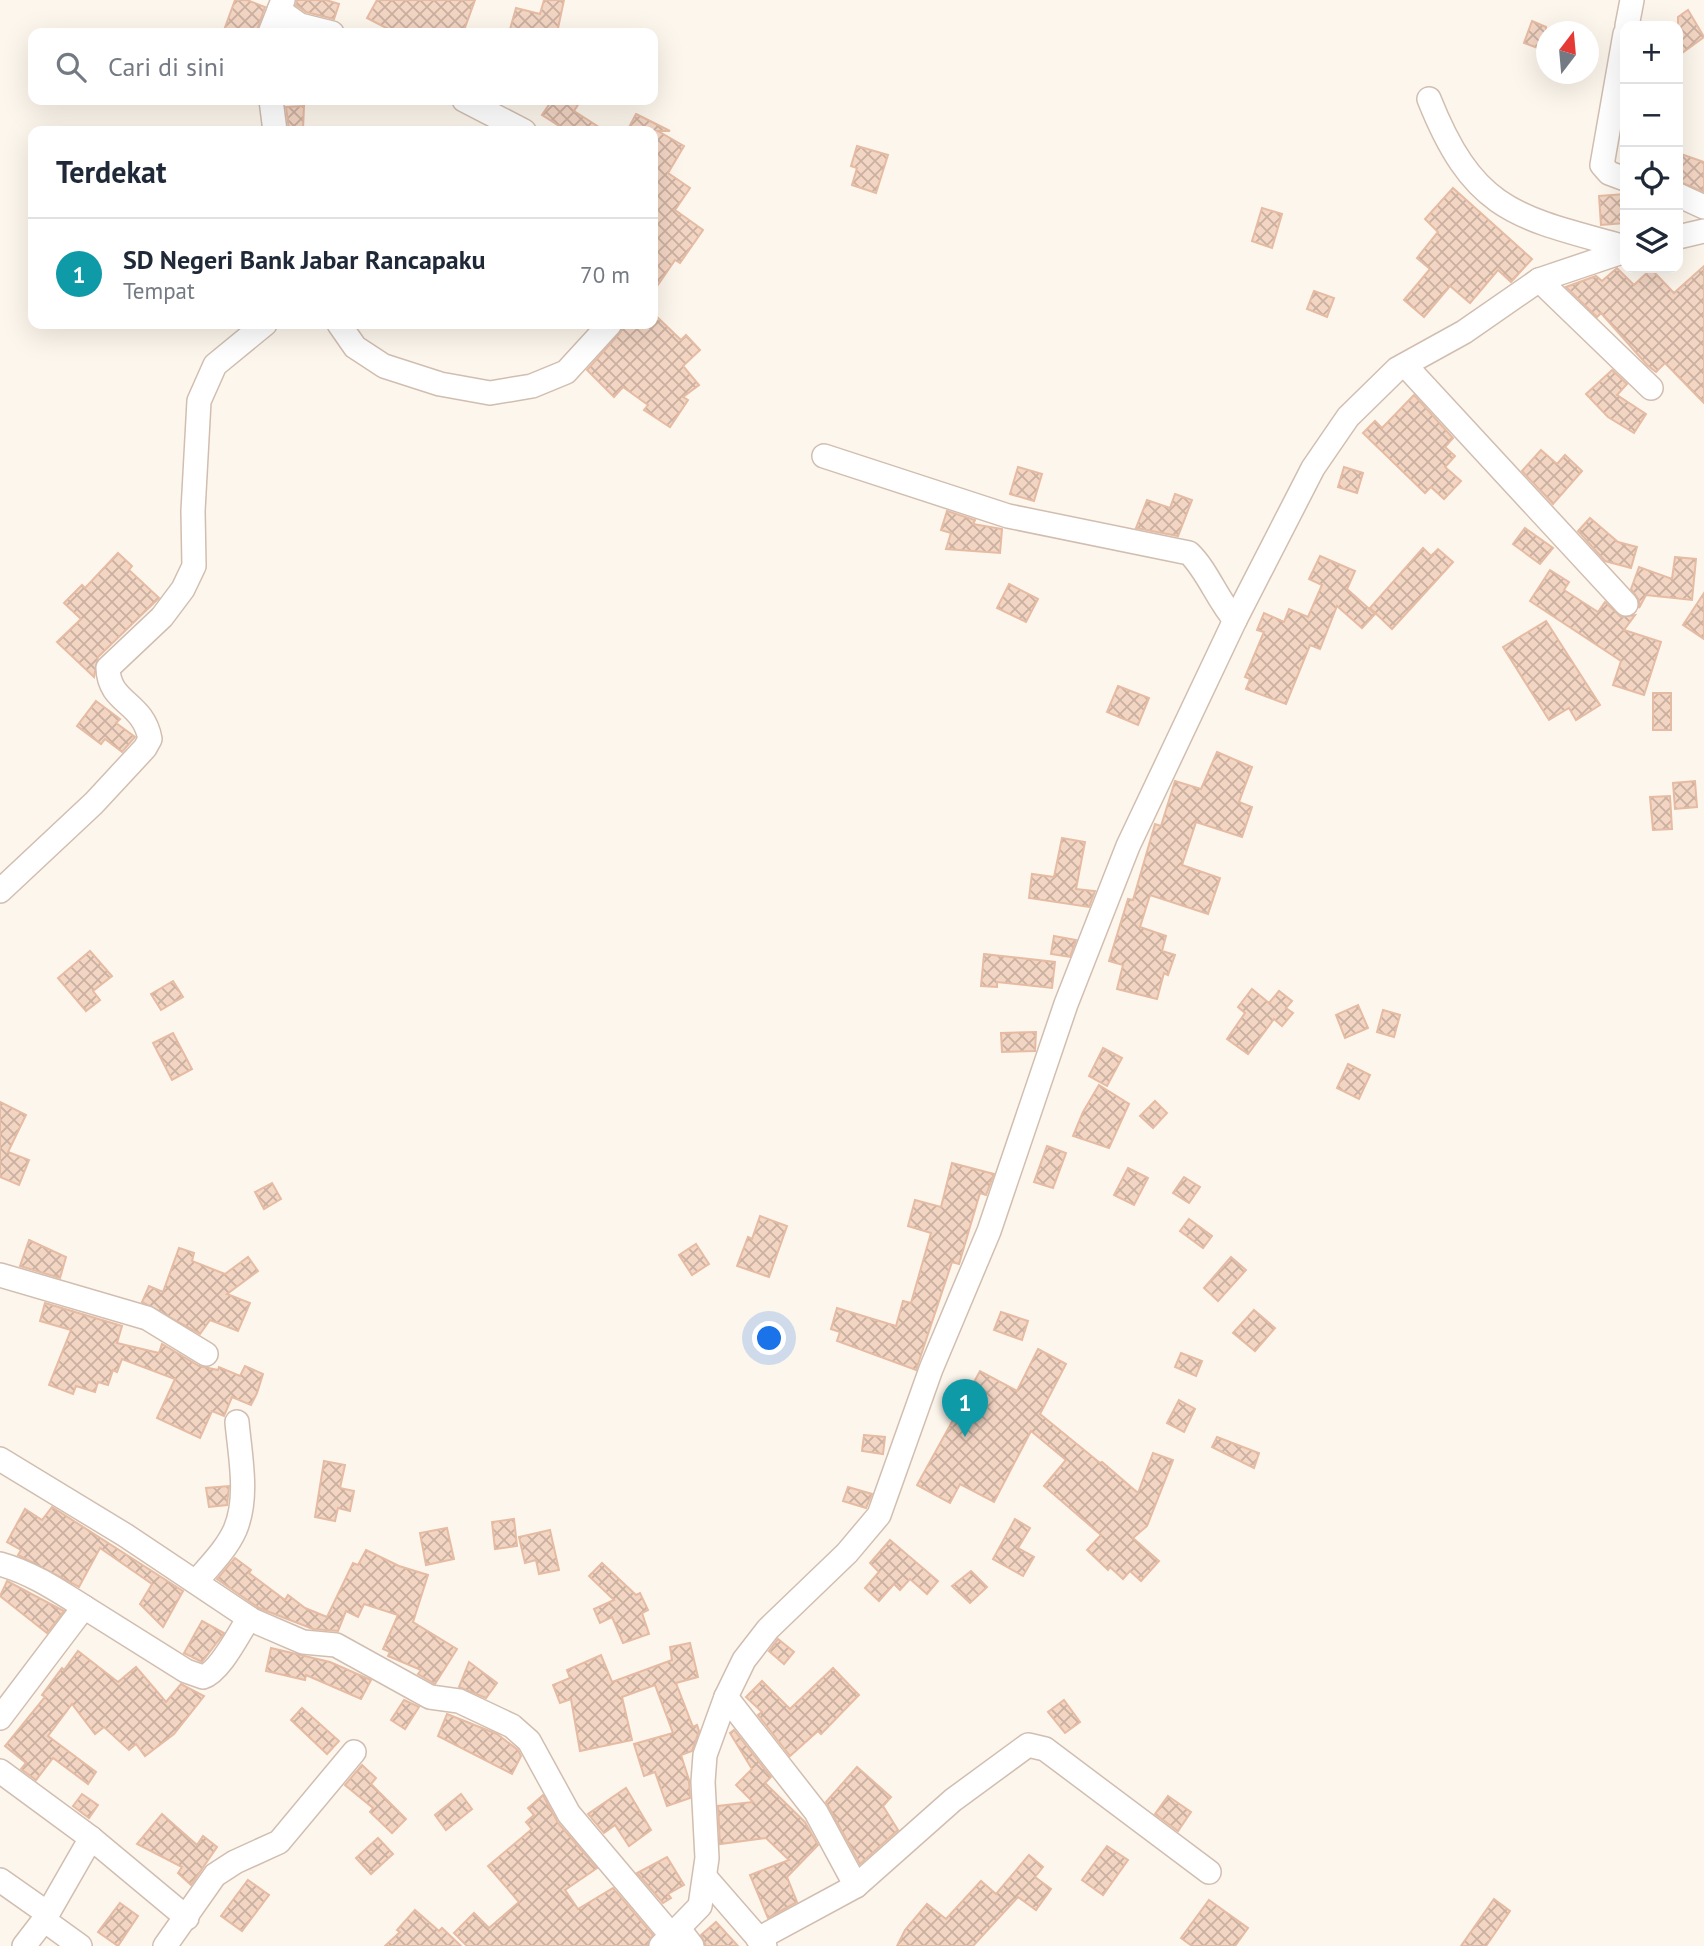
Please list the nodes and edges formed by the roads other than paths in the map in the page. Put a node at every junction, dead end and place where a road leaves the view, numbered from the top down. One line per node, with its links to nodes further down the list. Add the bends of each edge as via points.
1 (1632, 0): 3 (street)
2 (281, 5): 4 (street); 5 (street, via 300,25)
3 (1628, 21)
4 (272, 28)
5 (312, 28)
6 (1620, 62): 12 (street, via 1602,165)
7 (1430, 99): 17 (street, via 1454,153 1495,200 1545,225)
8 (272, 105): 10 (street)
9 (474, 105): 11 (street)
10 (274, 126)
11 (514, 126)
12 (1620, 176)
13 (1683, 197): 14 (street)
14 (1704, 207)
15 (1704, 232): 16 (street)
16 (1683, 236)
17 (1620, 248)
18 (1620, 251): 19 (street)
19 (1539, 280): 23 (street, via 1464,332); 24 (street)
20 (259, 329): 28 (street, via 215,365 199,401 194,566 162,617 108,668 108,680 140,712 150,739 93,803)
21 (342, 329): 22 (street, via 355,347 384,366 440,384 490,393 532,386 566,372)
22 (605, 329)
23 (1405, 365): 26 (street); 27 (street, via 1348,417 1330,443 1297,496)
24 (1651, 388)
25 (824, 456): 27 (street, via 1008,516 1189,553)
26 (1626, 604)
27 (1235, 620): 37 (street, via 1128,846 1066,1004 989,1231 931,1368 879,1515 847,1553 768,1629 744,1660)
28 (0, 891)
29 (0, 1275): 30 (street, via 147,1318)
30 (206, 1354)
31 (237, 1422): 34 (street, via 240,1511 225,1546)
32 (0, 1459): 34 (street)
33 (0, 1563): 35 (street, via 43,1581)
34 (196, 1582): 36 (street)
35 (84, 1607): 36 (street, via 203,1677 219,1663); 38 (street)
36 (249, 1618): 48 (street, via 303,1642 336,1645 430,1697 460,1701 512,1726 529,1741 569,1814)
37 (726, 1698): 43 (street, via 705,1755); 45 (street, via 816,1812)
38 (0, 1717)
39 (354, 1752): 47 (street, via 285,1836 224,1868)
40 (0, 1771): 41 (street)
41 (91, 1838): 46 (street); 47 (street)
42 (1209, 1872): 45 (street, via 1036,1745 1020,1748 953,1800)
43 (705, 1877): 48 (street, via 700,1906); 49 (street)
44 (0, 1880): 46 (street)
45 (856, 1886): 49 (street)
46 (45, 1917): 50 (street); 51 (street)
47 (187, 1918): 52 (street)
48 (676, 1939)
49 (762, 1943)
50 (24, 1946)
51 (80, 1946)
52 (165, 1946)

